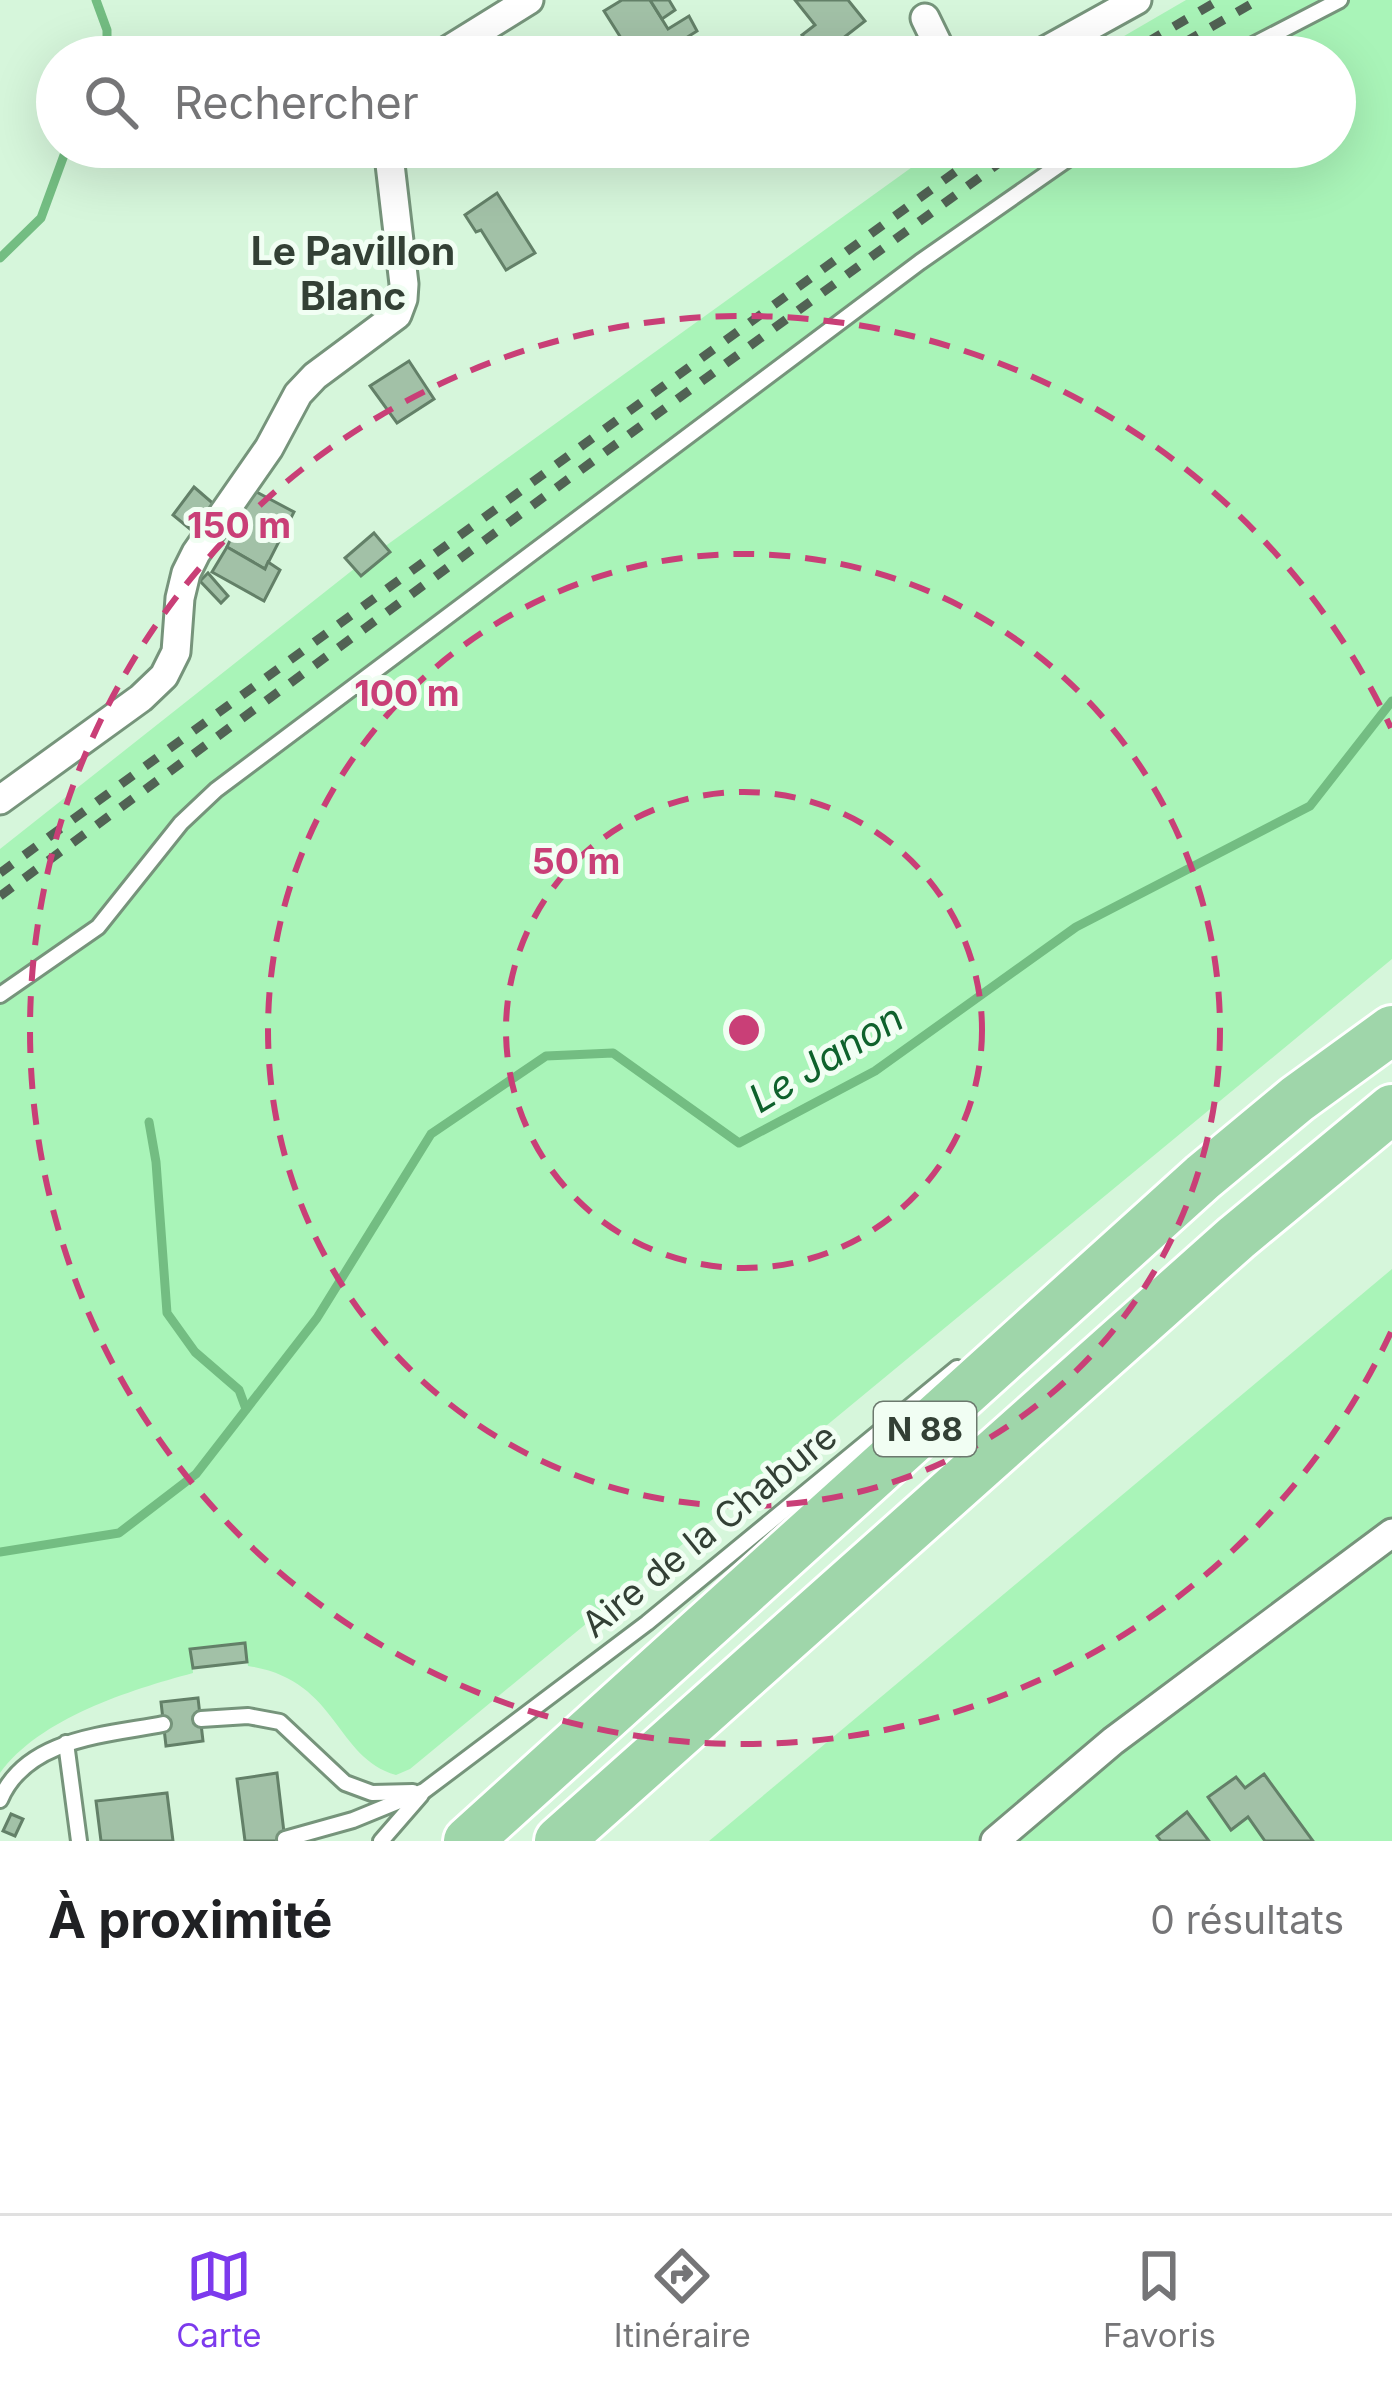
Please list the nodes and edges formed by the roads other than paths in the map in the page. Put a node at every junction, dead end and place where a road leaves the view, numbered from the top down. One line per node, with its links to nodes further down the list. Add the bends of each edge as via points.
1 (529, 0): 5 (street)
2 (1137, 0): 7 (street)
3 (1340, 0): 8 (lane)
4 (925, 18): 6 (street)
5 (471, 36)
6 (934, 36)
7 (1072, 36)
8 (1271, 36)
9 (390, 168): 11 (street, via 404,284 397,315 298,394 186,573 176,652 164,676)
10 (1055, 168): 12 (lane, via 216,790 98,927)
11 (0, 800)
12 (0, 995)
13 (1392, 1030): 15 (highway, N 88)
14 (1392, 1109): 28 (highway, N 88, via 1236,1238)
15 (1203, 1178): 16 (lane); 27 (highway, N 88)
16 (1018, 1321)
17 (962, 1364): 22 (lane, Aire de la Chabure, via 646,1623)
18 (1392, 1533): 29 (street, via 1113,1741)
19 (201, 1719): 22 (lane, via 280,1722 358,1790)
20 (163, 1724): 21 (lane)
21 (66, 1743): 23 (lane, via 30,1761); 25 (lane)
22 (424, 1791): 24 (lane, Aire de la Chabure); 26 (lane)
23 (0, 1800)
24 (285, 1839)
25 (80, 1841)
26 (381, 1841)
27 (468, 1841)
28 (559, 1841)
29 (995, 1841)

